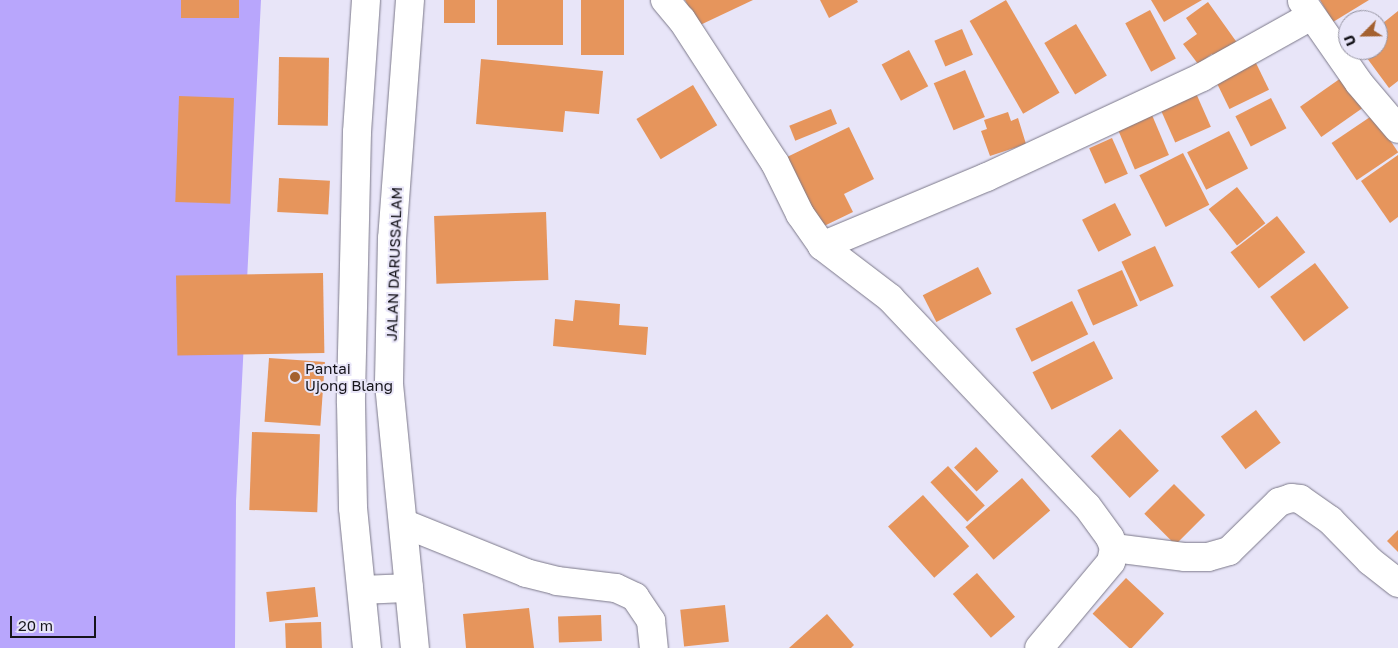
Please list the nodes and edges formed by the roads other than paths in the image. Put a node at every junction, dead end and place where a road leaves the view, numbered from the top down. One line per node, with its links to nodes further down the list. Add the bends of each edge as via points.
1 (366, 0): 11 (street, via 357,132 351,403 353,508)
2 (410, 0): 7 (street, JALAN DARUSSALAM, via 392,238 389,384 396,475)
3 (665, 0): 6 (street, via 682,20 776,163 800,214)
4 (1306, 8): 5 (street); 6 (street, via 1202,77 987,177)
5 (1398, 129)
6 (822, 246): 8 (street, via 890,298 1087,506)
7 (405, 524): 10 (street, JALAN DARUSSALAM); 14 (street, via 526,574 558,582 616,588 634,597 651,621)
8 (1114, 548): 9 (street, via 1185,557 1222,553 1229,551 1279,502 1300,499 1330,520 1370,561); 15 (street, via 1111,562)
9 (1398, 583)
10 (409, 588): 11 (street); 13 (street, JALAN DARUSSALAM)
11 (362, 590): 12 (street)
12 (367, 648)
13 (415, 648)
14 (654, 648)
15 (1039, 648)

